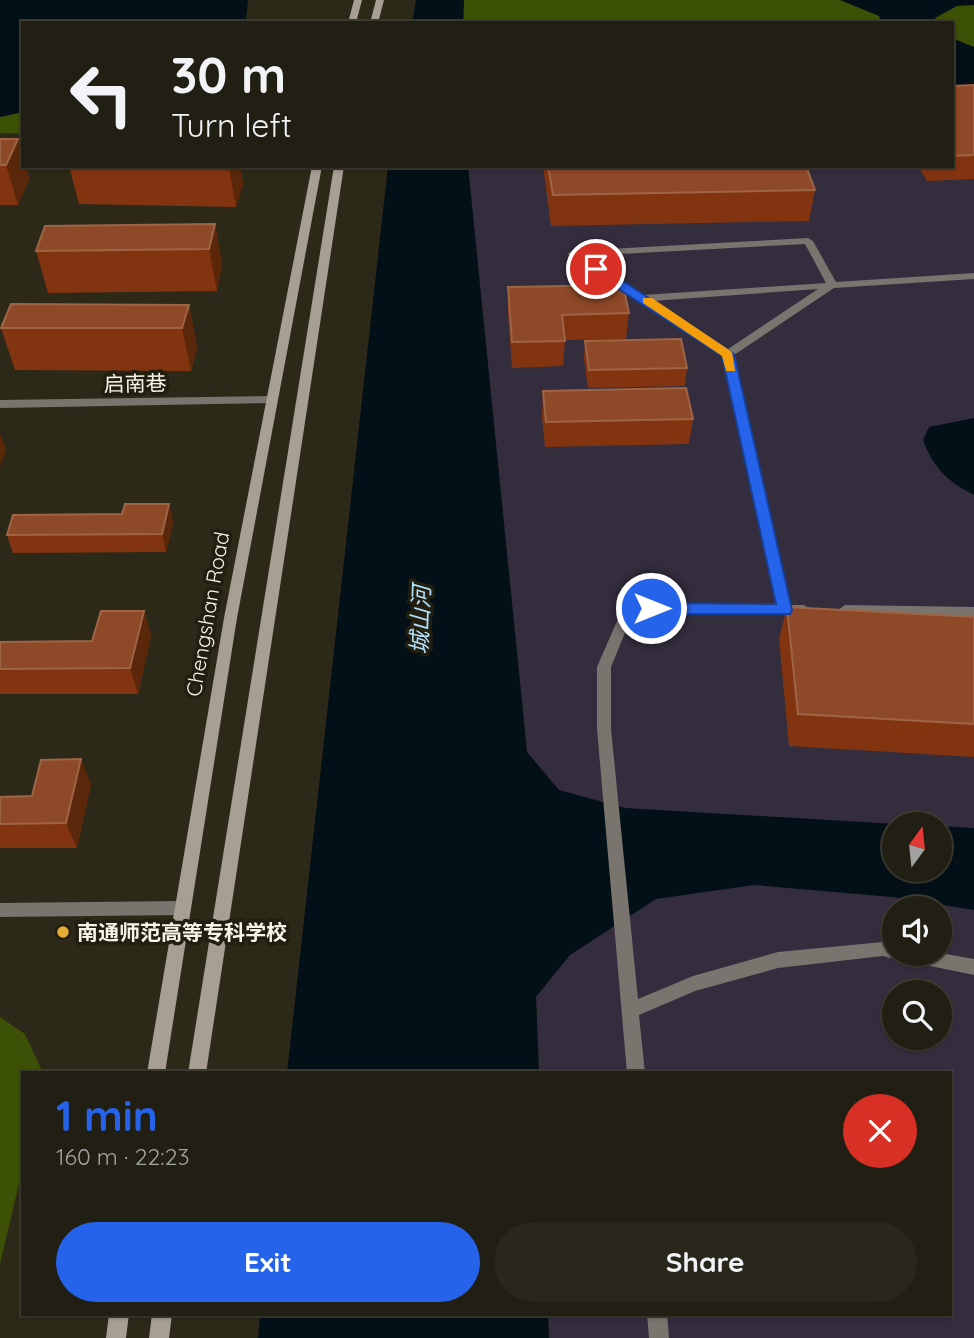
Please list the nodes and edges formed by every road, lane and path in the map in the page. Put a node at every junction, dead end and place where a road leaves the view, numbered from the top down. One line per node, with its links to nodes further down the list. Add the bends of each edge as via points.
1 (358, 0): 3 (main road)
2 (380, 0): 4 (main road)
3 (353, 21)
4 (375, 21)
5 (317, 168): 11 (main road, Chengshan Road)
6 (339, 168): 22 (main road)
7 (974, 276): 8 (street)
8 (832, 285): 9 (street); 9 (street, via 808,242 572,254); 10 (street)
9 (643, 298): 10 (street)
10 (728, 354): 13 (street)
11 (270, 400): 12 (street, 启南巷); 15 (main road, Chengshan Road)
12 (0, 404)
13 (785, 610): 14 (street); 20 (street, via 651,608 622,625 604,667 604,729)
14 (974, 612)
15 (181, 908): 16 (street); 21 (main road, Chengshan Road)
16 (0, 910)
17 (882, 949): 20 (street, via 778,960 692,984)
18 (952, 963): 19 (street)
19 (974, 967)
20 (631, 1010): 23 (street)
21 (156, 1071)
22 (197, 1071)
23 (636, 1071)
24 (119, 1316): 27 (main road)
25 (162, 1316): 28 (main road)
26 (657, 1316): 29 (street)
27 (116, 1338)
28 (159, 1338)
29 (659, 1338)

